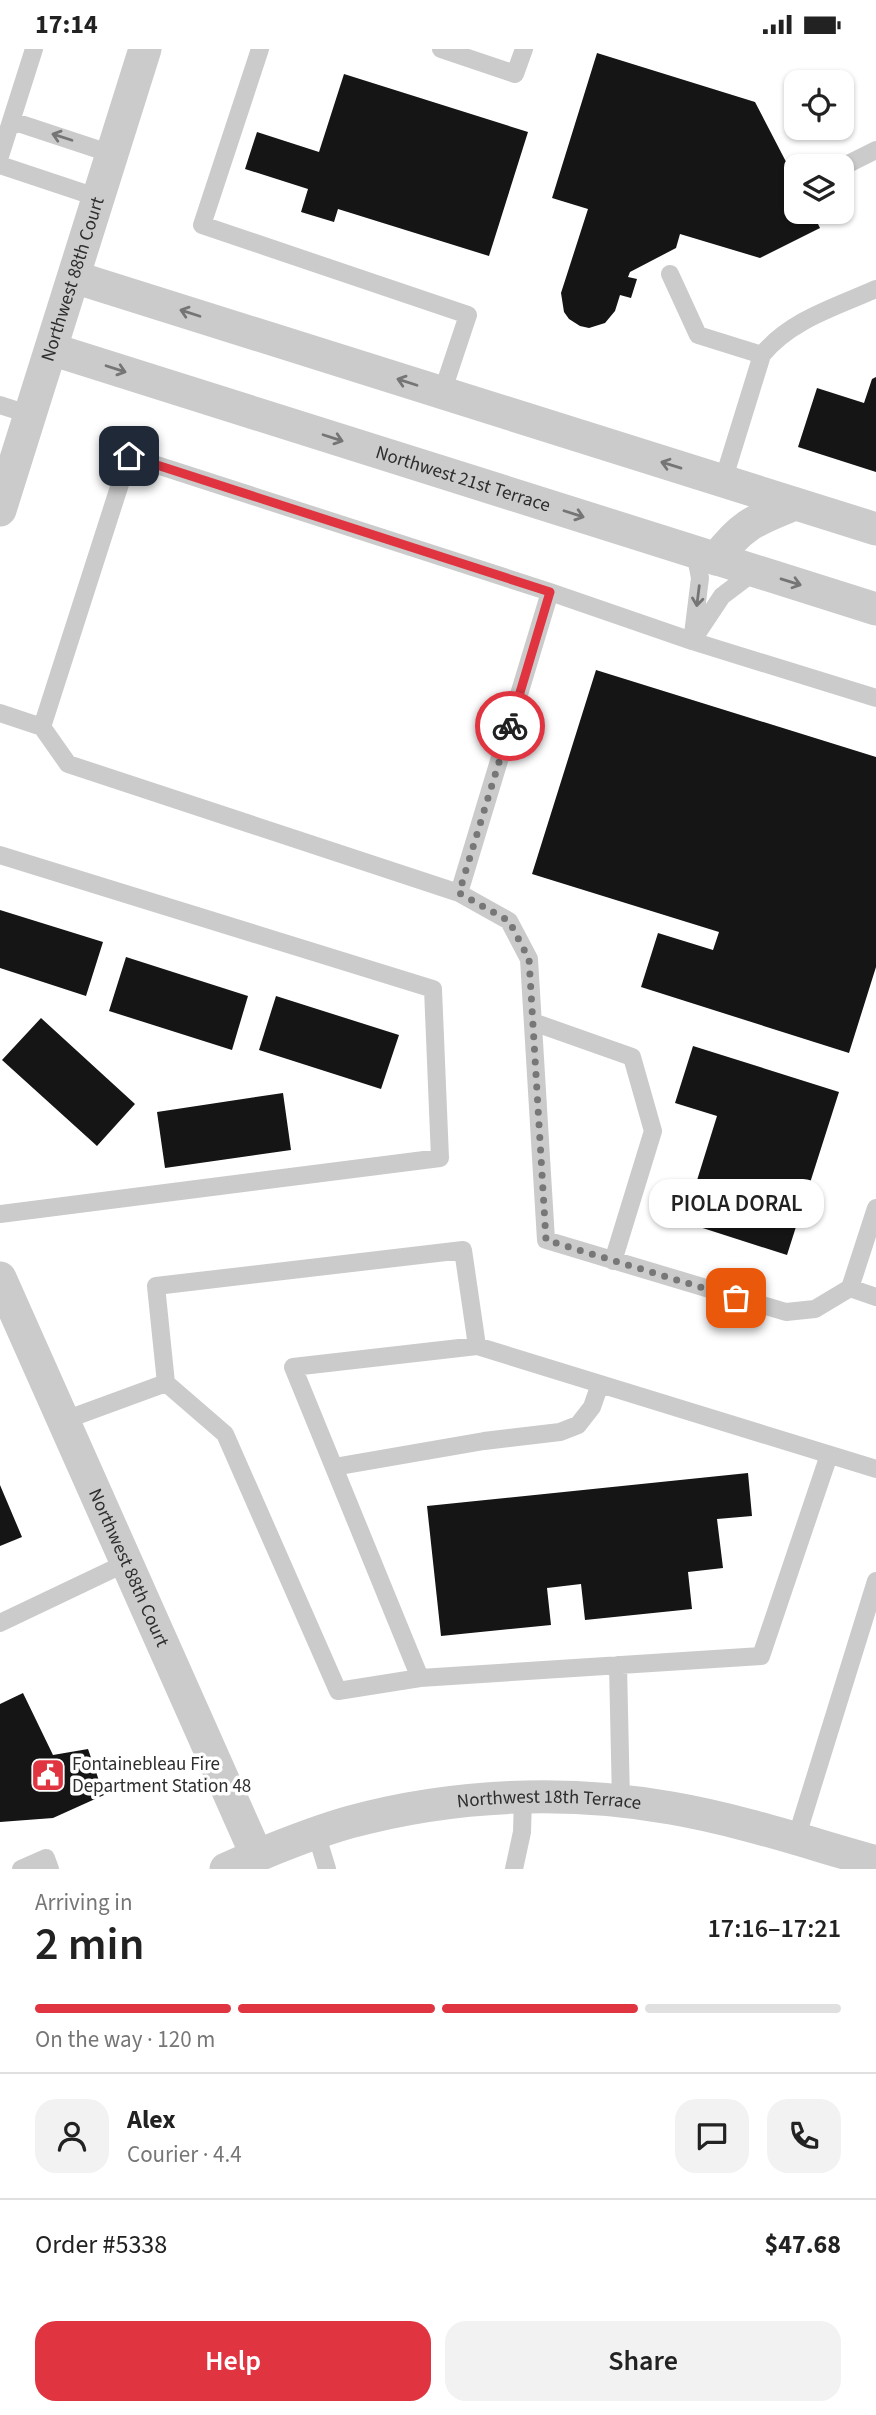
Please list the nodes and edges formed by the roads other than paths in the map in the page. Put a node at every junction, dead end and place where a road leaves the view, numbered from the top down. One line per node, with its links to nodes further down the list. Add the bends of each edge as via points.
1 (34, 49): 6 (lane)
2 (145, 49): 8 (street, Northwest 88th Court)
3 (260, 49): 18 (lane, via 202,225 468,315)
4 (441, 49): 5 (lane, via 515,74)
5 (524, 49)
6 (12, 121): 8 (lane, one-way to 6); 9 (lane)
7 (876, 150): 10 (lane)
8 (113, 154): 12 (street, Northwest 88th Court)
9 (0, 156)
10 (854, 161)
11 (0, 165): 12 (lane)
12 (99, 198): 14 (street, Northwest 88th Court)
13 (670, 274): 17 (lane, via 698,335)
14 (74, 277): 16 (street, Northwest 88th Court); 18 (street, one-way to 14)
15 (876, 289): 17 (lane, via 791,328)
16 (51, 349): 19 (street, Northwest 88th Court); 24 (street, Northwest 21st Terrace, one-way to 24)
17 (762, 355): 20 (lane)
18 (442, 393): 20 (street, one-way to 18)
19 (15, 410): 22 (street, Northwest 88th Court)
20 (723, 481): 21 (street)
21 (795, 504): 23 (street); 24 (street, via 752,522)
22 (0, 510)
23 (876, 529)
24 (706, 555): 25 (street, Northwest 21st Terrace); 28 (lane, one-way to 28)
25 (755, 571): 27 (street, Northwest 21st Terrace, one-way to 27); 28 (lane, via 722,596)
26 (550, 592): 28 (lane); 31 (lane, via 129,456); 33 (lane)
27 (876, 609)
28 (692, 641): 29 (lane)
29 (876, 698)
30 (0, 713): 31 (lane)
31 (42, 727): 33 (lane, via 68,764)
32 (0, 855): 36 (lane, via 433,989 440,1158)
33 (459, 893): 34 (lane, via 509,921 529,959)
34 (533, 1022): 37 (lane, via 546,1240); 37 (lane, via 632,1057 653,1131)
35 (876, 1207): 39 (lane)
36 (0, 1214)
37 (613, 1261): 39 (lane, via 786,1313 815,1309)
38 (0, 1277): 44 (street, Northwest 88th Court)
39 (850, 1287): 40 (lane)
40 (876, 1297)
41 (477, 1346): 42 (lane, via 463,1250 156,1286); 43 (lane); 46 (lane, via 293,1367)
42 (166, 1383): 44 (lane); 52 (lane, via 225,1434 338,1691)
43 (600, 1384): 45 (lane); 46 (lane, via 592,1407 578,1425 560,1432)
44 (65, 1420): 48 (street, Northwest 88th Court)
45 (830, 1455): 47 (lane); 51 (lane, via 761,1656)
46 (334, 1467): 52 (lane)
47 (876, 1469)
48 (128, 1562): 50 (lane); 57 (street, Northwest 88th Court)
49 (876, 1581): 56 (lane)
50 (0, 1623)
51 (618, 1665): 52 (lane); 54 (lane)
52 (419, 1678)
53 (523, 1798): 54 (street, Northwest 18th Terrace); 55 (street, Northwest 18th Terrace, via 402,1810); 63 (lane)
54 (621, 1801): 56 (street, Northwest 18th Terrace, via 722,1818)
55 (316, 1833): 57 (street, Northwest 18th Terrace); 62 (lane)
56 (796, 1839): 58 (street, Northwest 18th Terrace)
57 (257, 1856): 61 (street, Northwest 18th Terrace)
58 (876, 1862)
59 (21, 1869): 60 (lane, via 46,1858)
60 (50, 1869)
61 (226, 1869)
62 (327, 1869)
63 (514, 1869)

